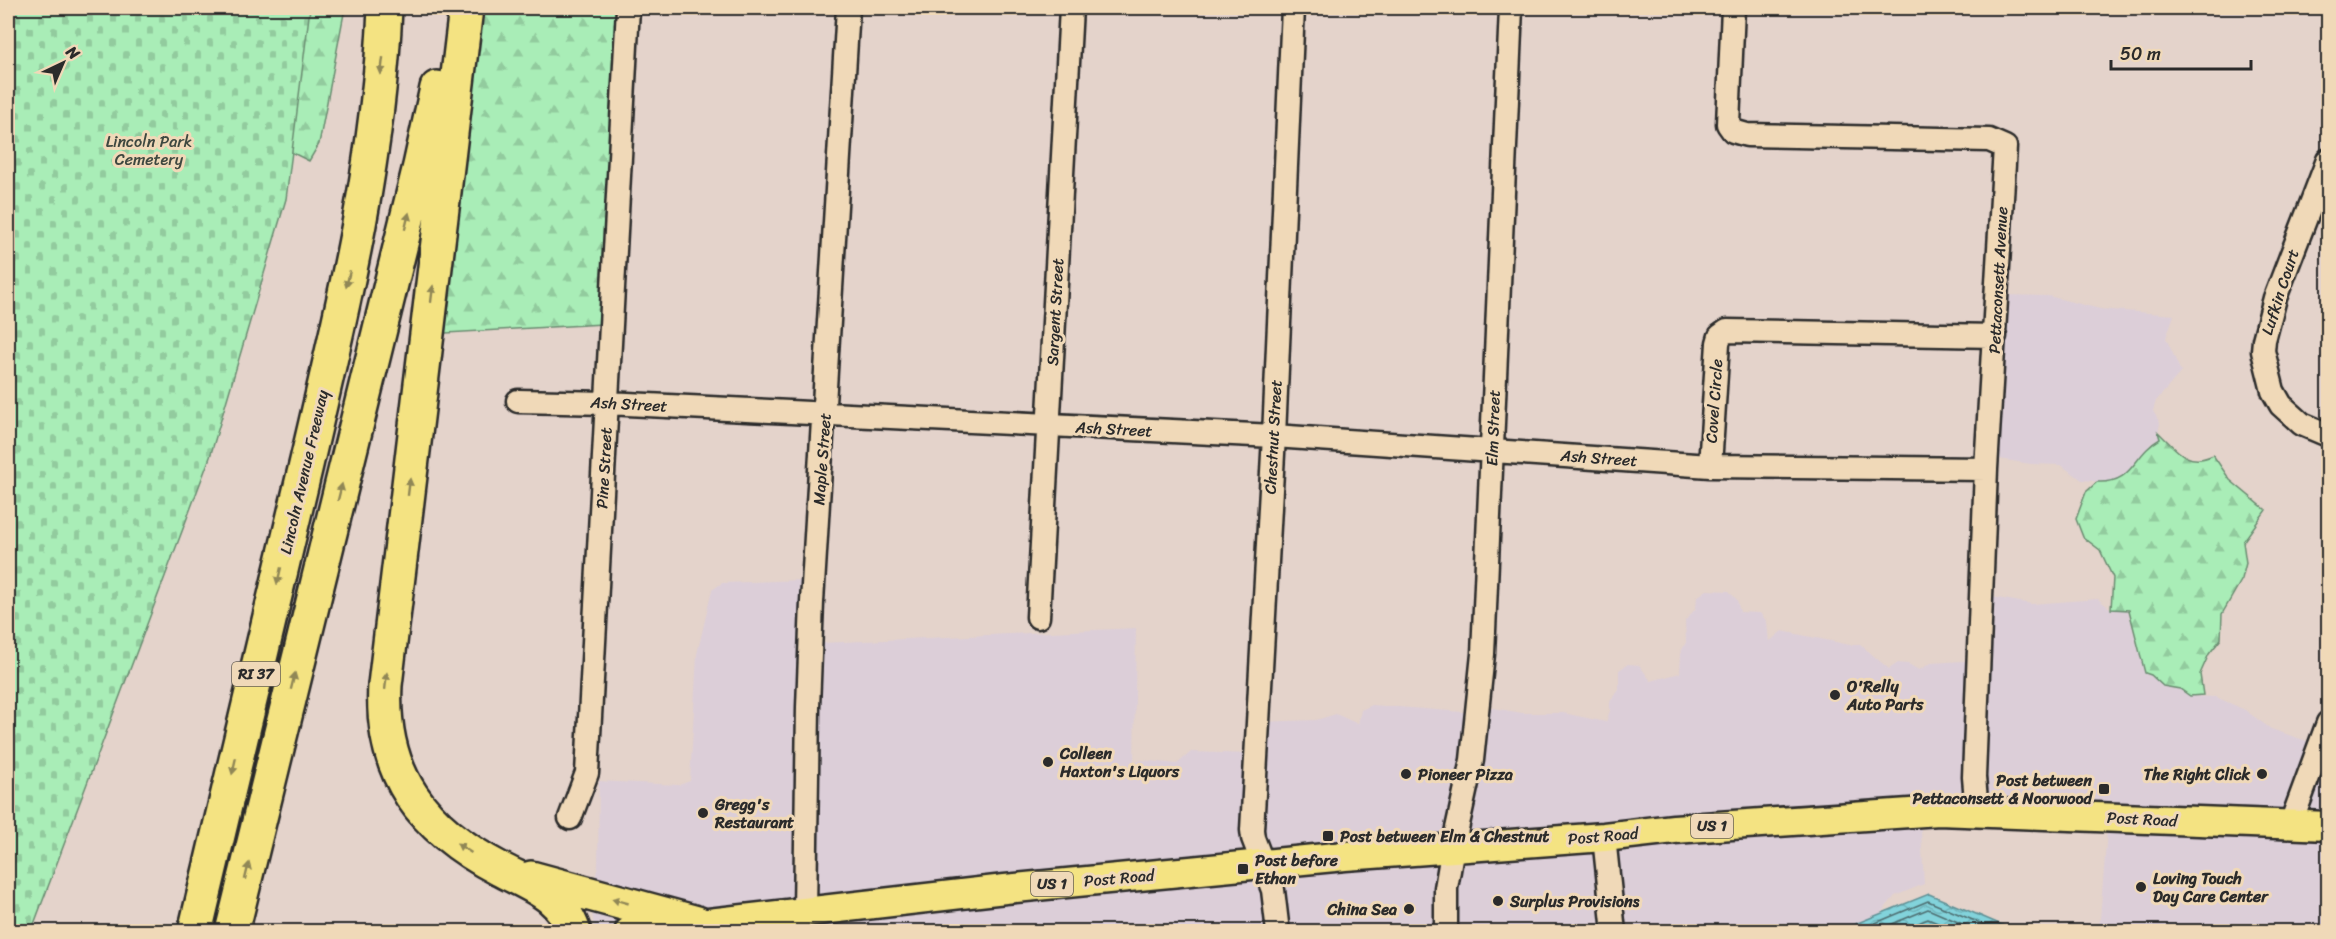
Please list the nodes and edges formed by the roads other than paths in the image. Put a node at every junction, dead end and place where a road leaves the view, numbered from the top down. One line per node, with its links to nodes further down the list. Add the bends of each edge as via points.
1 (385, 8): 34 (highway, Lincoln Avenue Freeway / RI 37, one-way to 34, via 384,50 353,255)
2 (452, 8): 33 (highway, one-way to 2, via 420,166)
3 (466, 8): 30 (highway, one-way to 3, via 455,843 423,813 396,767 385,720 387,666)
4 (628, 8): 13 (street, Pine Street)
5 (848, 8): 14 (street, Maple Street)
6 (1071, 8): 15 (street, Sargent Street)
7 (1293, 8): 17 (street, Chestnut Street)
8 (1511, 8): 18 (street, Elm Street)
9 (1733, 8): 11 (street, Pettaconsett Avenue, via 1728,124 1733,131 1747,135 1989,141 2005,147)
10 (2328, 160): 16 (street, Lufkin Court, via 2275,298 2263,351 2273,391 2281,405 2302,424)
11 (1995, 336): 19 (street, Covel Circle, via 1727,331 1718,343); 20 (street, Pettaconsett Avenue)
12 (518, 401): 13 (street, Ash Street)
13 (607, 403): 14 (street, Ash Street); 24 (street, Pine Street, via 587,773)
14 (825, 414): 15 (street, Ash Street); 31 (street, Maple Street, via 808,696)
15 (1049, 426): 17 (street, Ash Street); 21 (street, Sargent Street)
16 (2328, 435)
17 (1274, 436): 18 (street, Ash Street); 29 (street, Chestnut Street, via 1252,830)
18 (1492, 450): 19 (street, Ash Street); 28 (street, Elm Street, via 1477,722)
19 (1710, 466): 20 (street, Covel Circle)
20 (1986, 469): 23 (street, Pettaconsett Avenue, via 1974,777)
21 (1038, 617)
22 (2328, 723): 25 (street)
23 (1977, 812): 25 (main road, Post Road / US 1); 27 (main road, Post Road / US 1, via 1846,817)
24 (570, 818)
25 (2290, 826): 26 (main road, Post Road / US 1)
26 (2328, 826)
27 (1604, 837): 28 (main road, Post Road / US 1); 39 (street)
28 (1453, 847): 29 (main road, Post Road / US 1); 38 (street, Elm Street, via 1446,888)
29 (1263, 864): 31 (main road, Post Road / US 1); 37 (street, Chestnut Street, via 1273,890)
30 (502, 871): 32 (highway, one-way to 30); 35 (highway, via 534,885 554,901 569,918)
31 (805, 911): 32 (main road, Post Road / US 1)
32 (697, 923): 36 (main road, Post Road / US 1)
33 (232, 930)
34 (195, 932)
35 (574, 932)
36 (629, 932)
37 (1278, 932)
38 (1446, 932)
39 (1614, 932)

